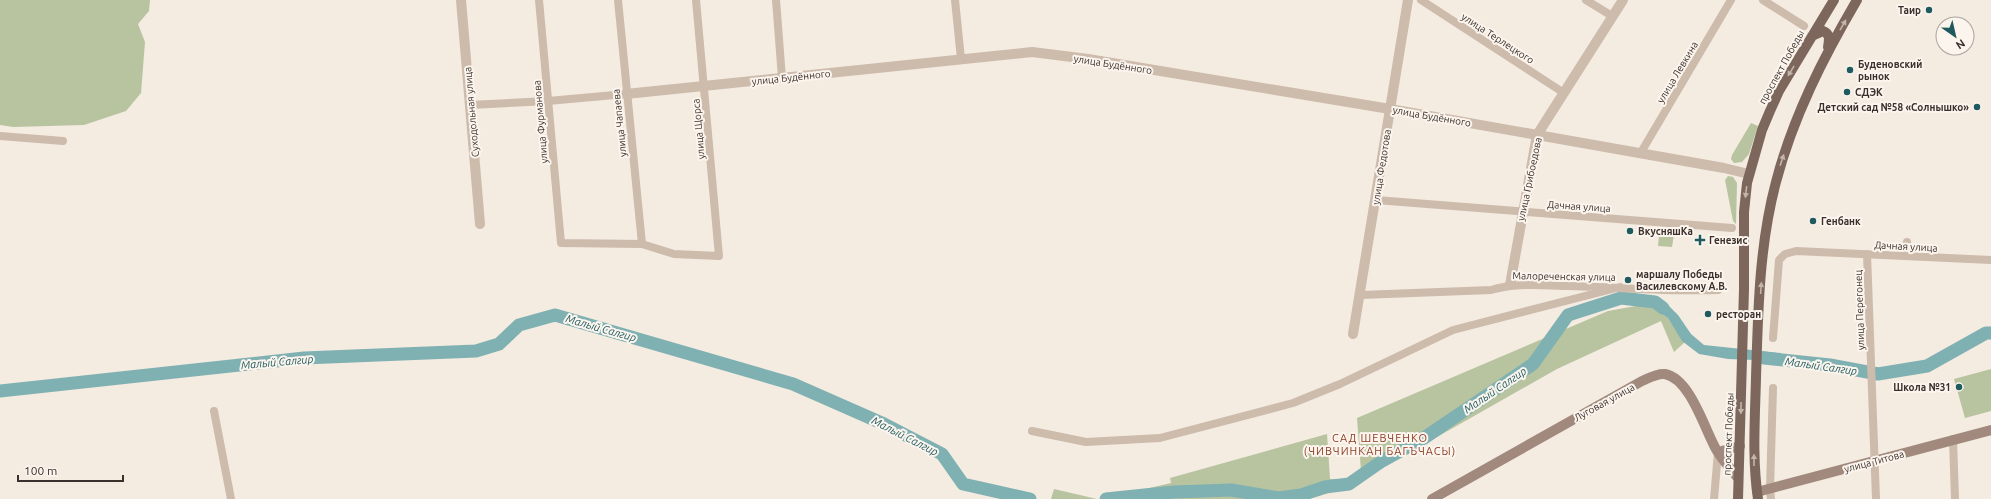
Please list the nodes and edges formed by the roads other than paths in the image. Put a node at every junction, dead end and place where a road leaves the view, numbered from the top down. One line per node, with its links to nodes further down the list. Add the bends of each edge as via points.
1 (461, 0): 25 (street, Суходольная улица)
2 (539, 0): 24 (street, улица Фурманова)
3 (618, 0): 23 (street, улица Чапаева)
4 (696, 0): 21 (street, улица Щорса)
5 (776, 0): 20 (street)
6 (955, 0): 19 (street)
7 (1408, 0): 26 (street, улица Федотова)
8 (1421, 0): 22 (street, улица Терлецкого)
9 (1586, 0): 15 (street)
10 (1623, 0): 15 (street, улица Грибоедова)
11 (1731, 0): 30 (street, улица Левкина)
12 (1763, 0): 16 (street)
13 (1834, 0): 17 (main road, проспект Победы)
14 (1857, 0): 18 (main road, one-way to 14)
15 (1612, 16): 22 (street, улица Грибоедова)
16 (1804, 26)
17 (1811, 37): 18 (main road, via 1823,31 1827,32); 31 (main road, проспект Победы, one-way to 31, via 1779,91 1762,130)
18 (1828, 49): 57 (main road, one-way to 18, via 1754,466 1756,370 1763,257 1775,182 1795,122)
19 (961, 59): 20 (street, улица Будённого); 26 (street, улица Будённого, via 1032,52)
20 (782, 78): 21 (street, улица Будённого)
21 (705, 86): 23 (street, улица Будённого); 37 (street, улица Щорса, via 719,256 674,254)
22 (1564, 93): 27 (street, улица Грибоедова)
23 (626, 94): 24 (street, улица Будённого); 37 (street, улица Чапаева)
24 (548, 101): 25 (street, улица Будённого); 37 (street, улица Фурманова, via 561,243)
25 (470, 105): 34 (street, Суходольная улица)
26 (1390, 109): 27 (street, улица Будённого); 32 (street, улица Федотова)
27 (1537, 135): 30 (street, улица Будённого); 33 (street, улица Грибоедова)
28 (0, 136): 29 (street)
29 (63, 141)
30 (1640, 154): 31 (street, улица Будённого)
31 (1749, 174): 52 (main road, проспект Победы, one-way to 52, via 1744,212)
32 (1376, 200): 33 (street, Дачная улица); 44 (street, улица Федотова)
33 (1522, 211): 35 (street, Дачная улица); 41 (street, улица Грибоедова)
34 (480, 224)
35 (1732, 228)
36 (1907, 242): 39 (street)
37 (642, 244)
38 (1867, 254): 39 (street, Дачная улица); 46 (street, Дачная улица, via 1796,251 1785,254 1779,260); 54 (street, улица Перегонец)
39 (1907, 256): 40 (street, Дачная улица)
40 (1991, 260)
41 (1510, 285): 42 (street, Малореченская улица); 44 (street, Малореченская улица, via 1491,290)
42 (1620, 287): 43 (street, Малореченская улица, via 1685,291); 50 (street, via 1453,330 1340,384 1293,402 1160,438 1086,442)
43 (1718, 290)
44 (1361, 295): 45 (street, улица Федотова)
45 (1353, 334)
46 (1773, 338)
47 (1773, 388): 56 (street)
48 (214, 411): 58 (street)
49 (1991, 430): 51 (main road, улица Титова)
50 (1032, 431)
51 (1953, 439): 54 (main road, улица Титова); 63 (street)
52 (1740, 446): 53 (main road); 55 (main road, проспект Победы)
53 (1718, 452): 55 (main road, Луговая улица); 59 (main road, Луговая улица, via 1686,390 1670,377 1659,374 1642,381); 60 (street)
54 (1876, 460): 56 (main road, улица Титова); 62 (street)
55 (1738, 478): 61 (main road, проспект Победы)
56 (1770, 494): 57 (main road, улица Титова)
57 (1757, 496)
58 (231, 499)
59 (1432, 499)
60 (1714, 499)
61 (1738, 499)
62 (1876, 499)
63 (1955, 499)

